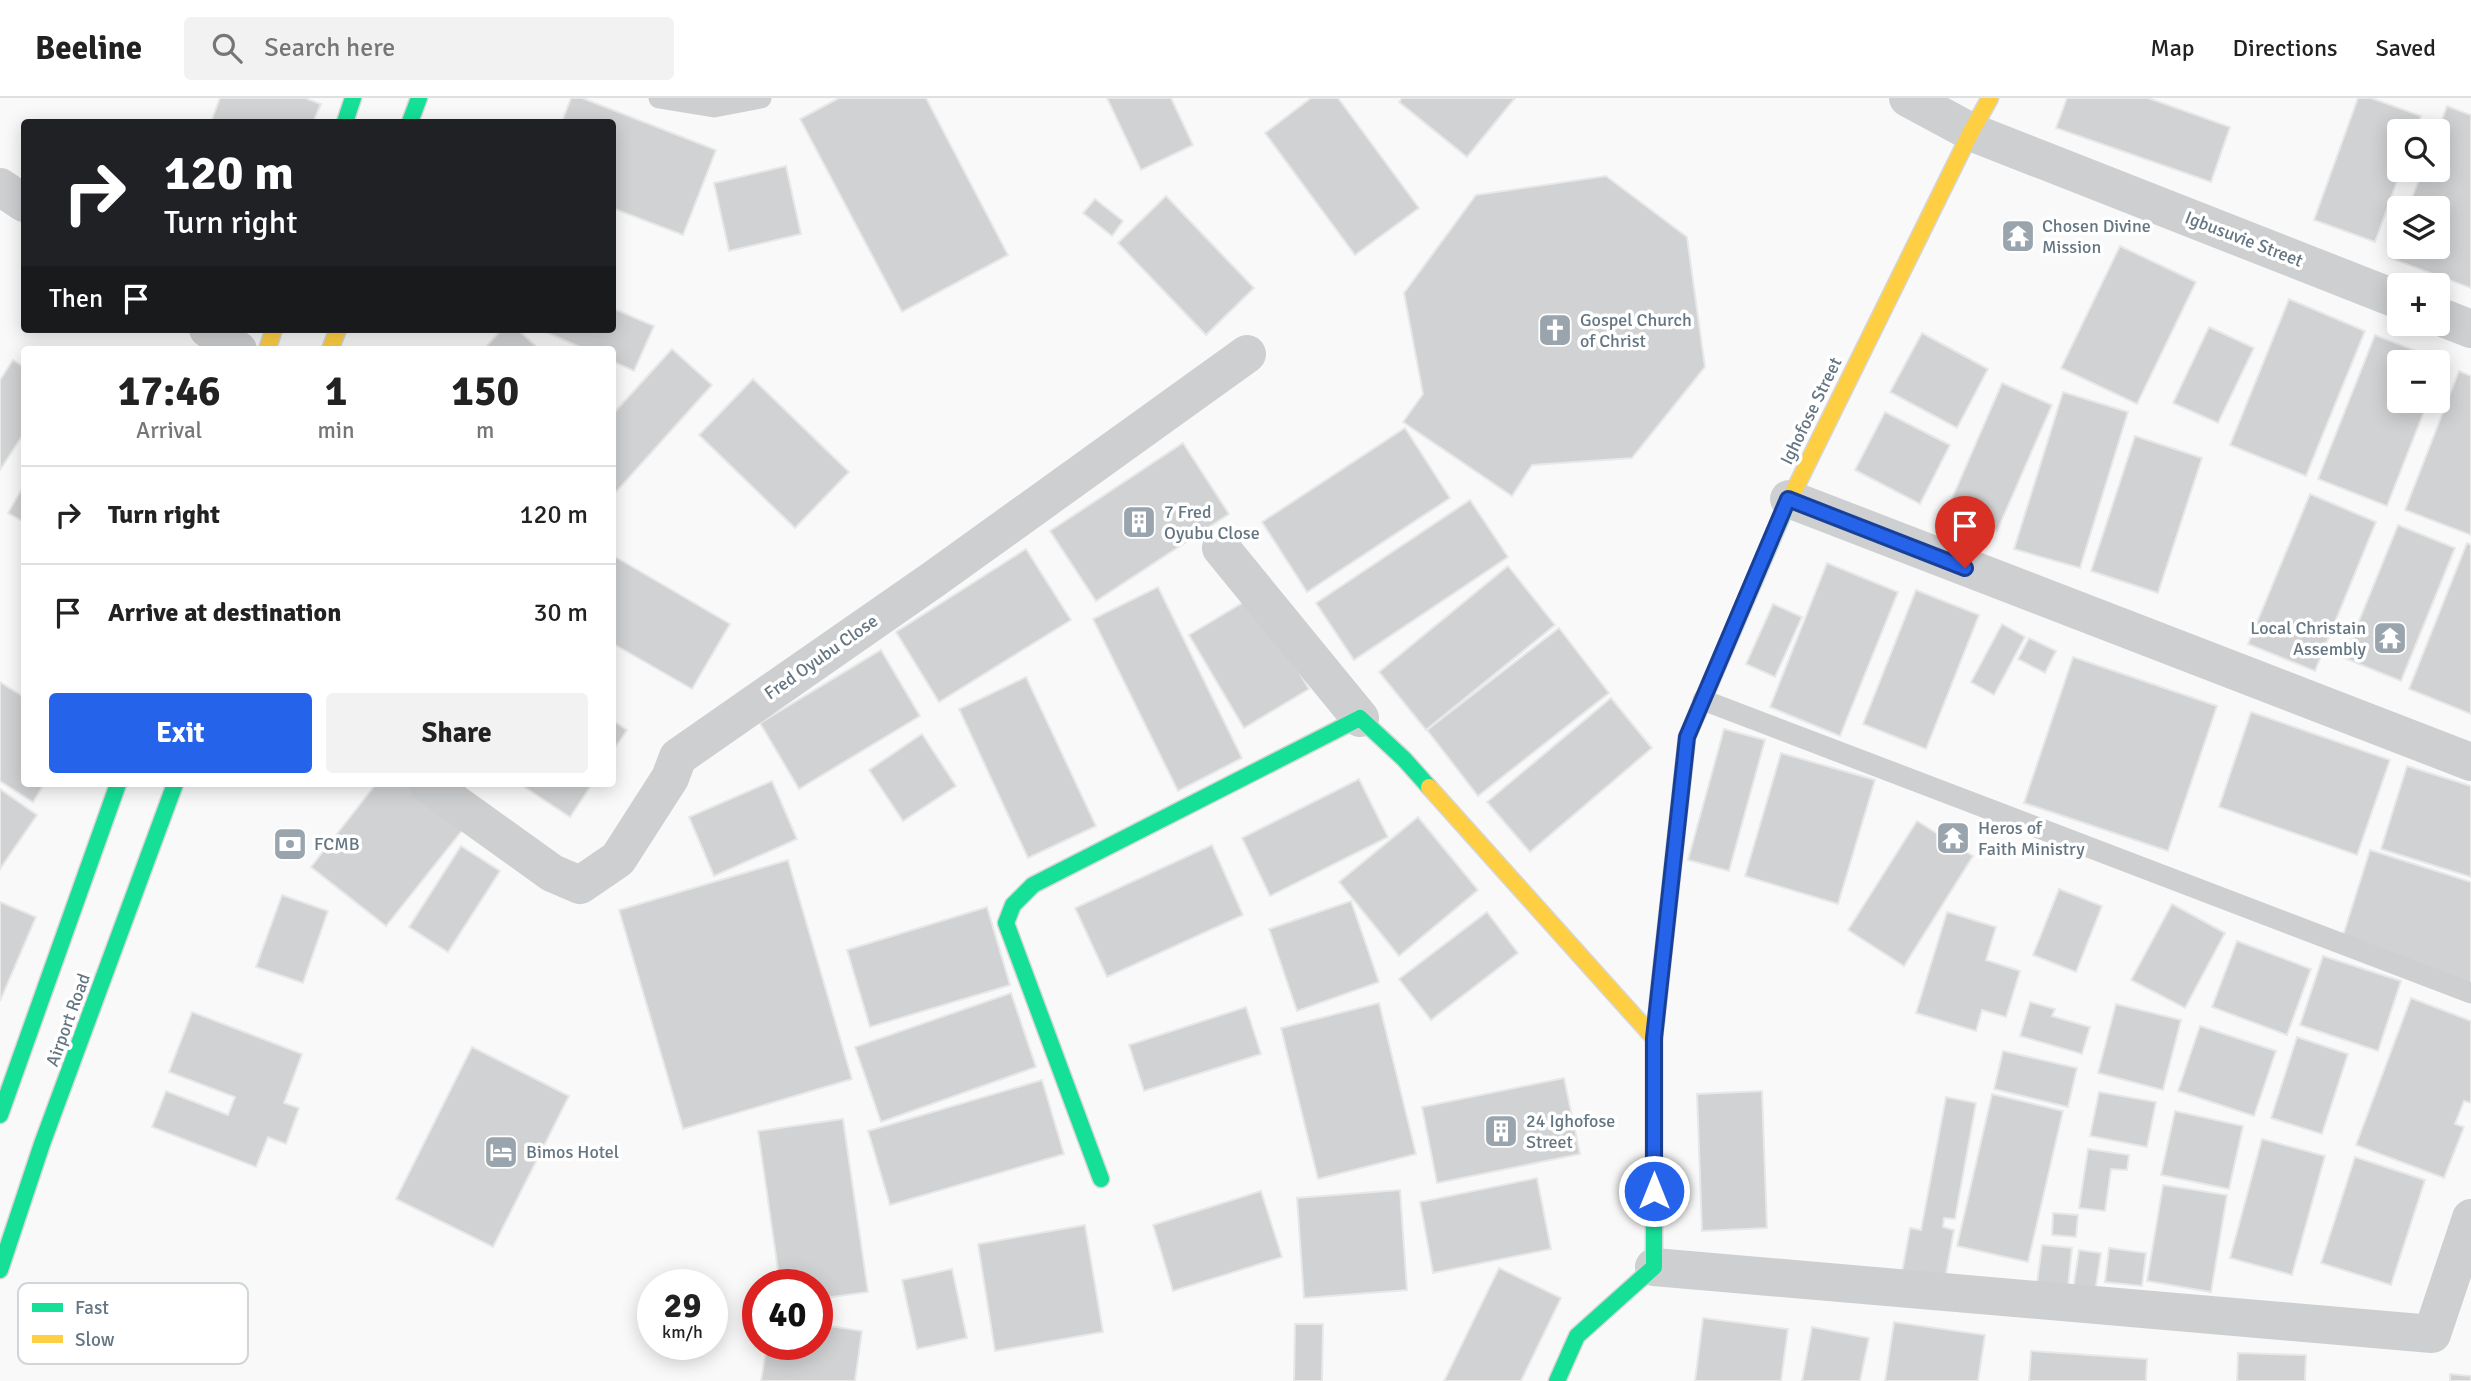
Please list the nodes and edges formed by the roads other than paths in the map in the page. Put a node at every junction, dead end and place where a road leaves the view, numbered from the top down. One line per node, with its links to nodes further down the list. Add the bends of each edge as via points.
1 (353, 98): 7 (street)
2 (419, 98): 8 (street)
3 (659, 98): 4 (lane, via 714,107)
4 (761, 98)
5 (1908, 98): 9 (street, Igbusuvie Street)
6 (1990, 98): 9 (street, Ighofose Street)
7 (346, 119)
8 (411, 119)
9 (1971, 132): 12 (street, Igbusuvie Street); 18 (street, Ighofose Street)
10 (0, 187): 11 (street)
11 (21, 201)
12 (2387, 295)
13 (2450, 321): 14 (street)
14 (2471, 329)
15 (214, 333): 16 (street)
16 (232, 346)
17 (1247, 354): 25 (street, Fred Oyubu Close, via 678,757 670,778 618,859 580,885 552,873)
18 (1788, 499): 20 (street, Ighofose Street); 22 (street)
19 (1221, 548): 21 (street)
20 (1703, 700): 26 (lane); 27 (street, Ighofose Street, via 1687,737)
21 (1360, 718): 27 (street, via 1404,758); 29 (street, via 1033,885 1013,905 1006,923)
22 (2471, 762)
23 (117, 787): 28 (street, Airport Road)
24 (174, 787): 32 (street, Airport Road)
25 (432, 787)
26 (2471, 993)
27 (1654, 1038): 31 (street, Ighofose Street)
28 (0, 1115)
29 (1101, 1179)
30 (2471, 1217): 31 (street, via 2432,1334)
31 (1654, 1267): 33 (street, via 1577,1336)
32 (0, 1270)
33 (1557, 1381)

